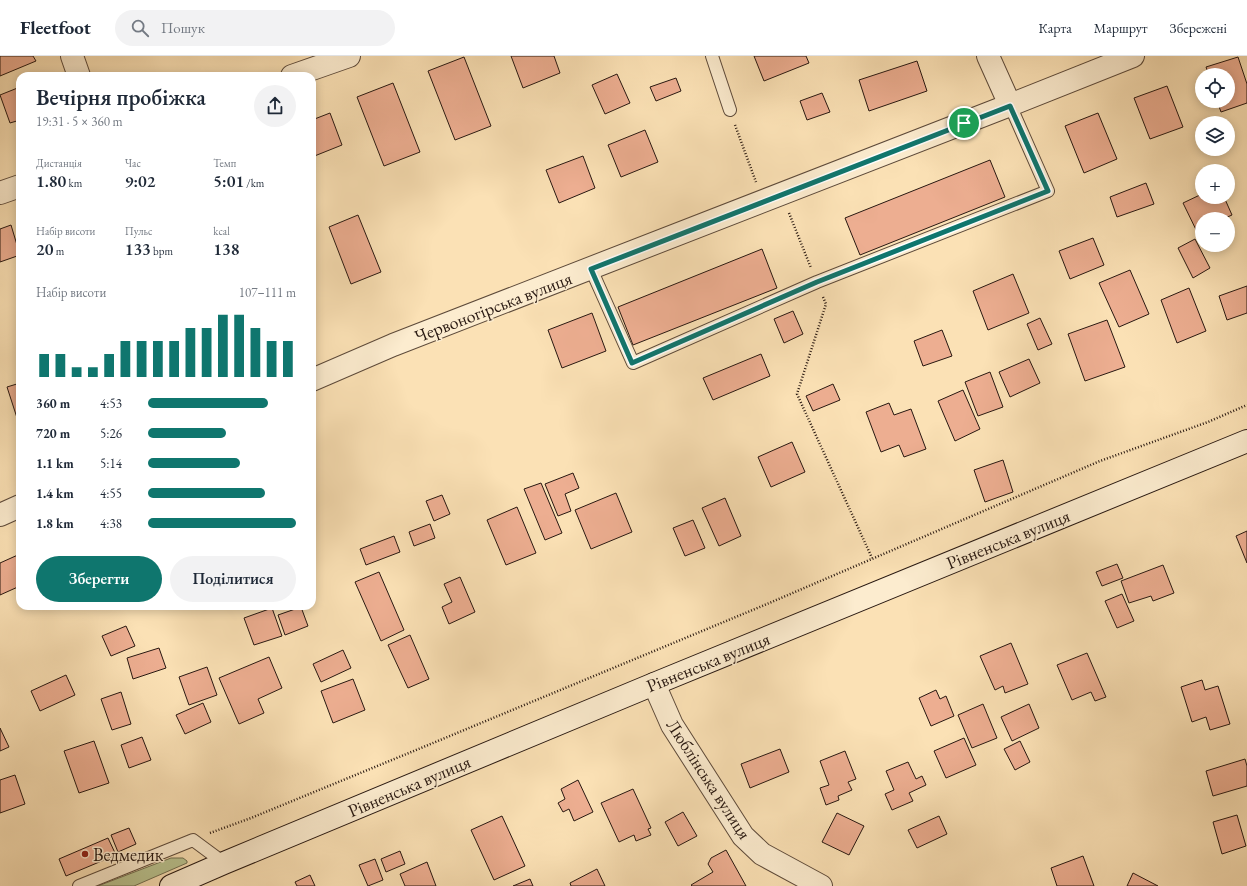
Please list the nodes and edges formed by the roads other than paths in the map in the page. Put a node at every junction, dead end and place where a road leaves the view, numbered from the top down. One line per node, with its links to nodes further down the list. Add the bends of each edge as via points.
1 (72, 56): 6 (street)
2 (349, 56): 7 (street)
3 (712, 56): 9 (lane)
4 (988, 56): 8 (street)
5 (1133, 56): 8 (street, Червоногірська вулиця)
6 (78, 72)
7 (303, 72)
8 (1010, 106): 12 (street, Червоногірська вулиця); 12 (lane, via 1048,191 817,282 632,363)
9 (730, 110)
10 (16, 187): 11 (street)
11 (0, 193)
12 (591, 269): 13 (street, Червоногірська вулиця, via 393,345)
13 (316, 378)
14 (1247, 441): 17 (street, Рівненська вулиця)
15 (16, 508): 16 (street)
16 (0, 515)
17 (654, 684): 18 (street, Рівненська вулиця); 21 (street, Люблінська вулиця, via 672,725 743,836 762,854)
18 (224, 863): 19 (lane, via 194,840); 20 (street, Рівненська вулиця)
19 (79, 886)
20 (171, 886)
21 (821, 886)

